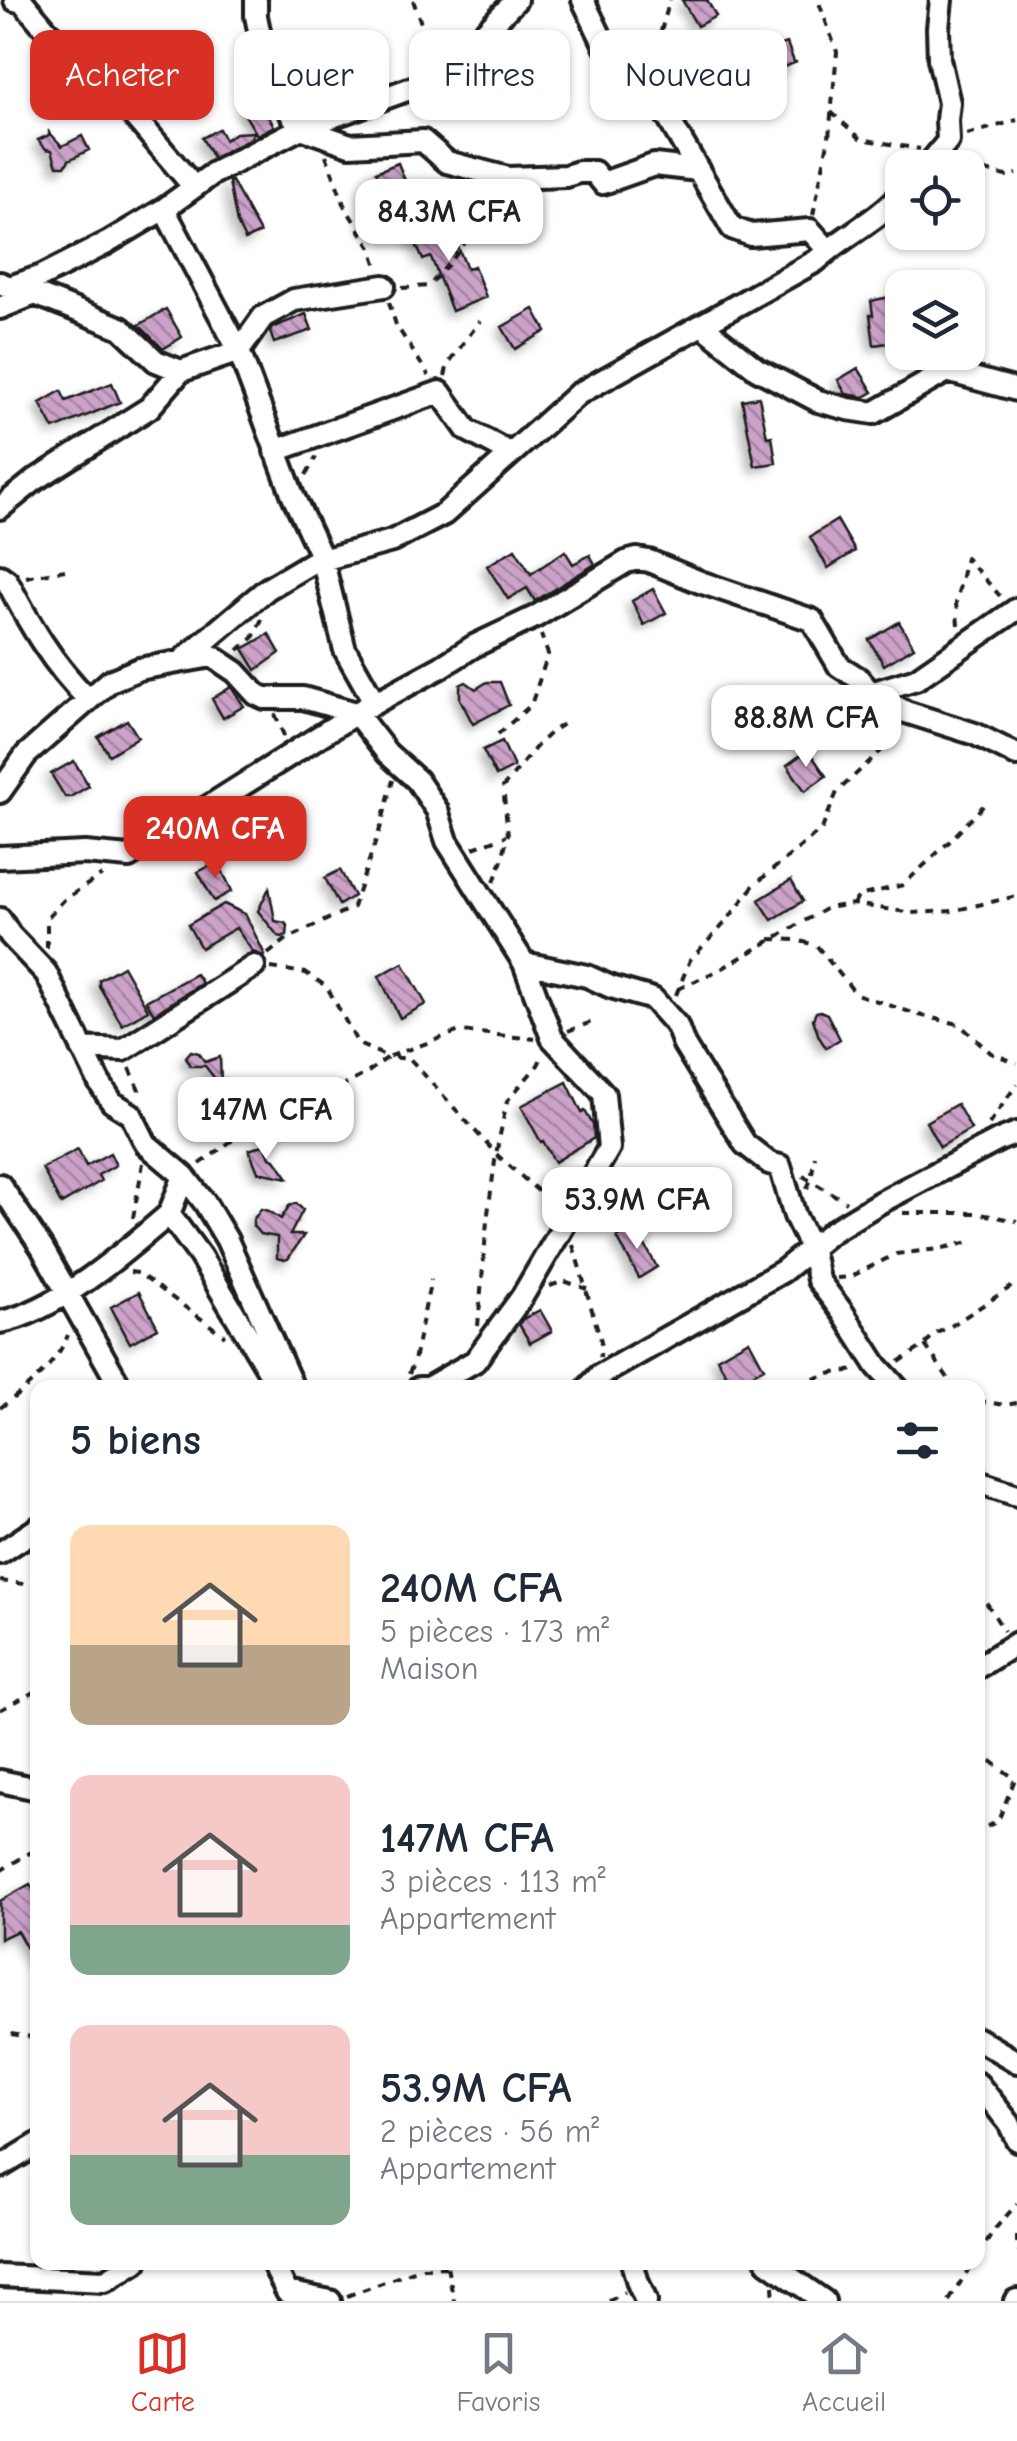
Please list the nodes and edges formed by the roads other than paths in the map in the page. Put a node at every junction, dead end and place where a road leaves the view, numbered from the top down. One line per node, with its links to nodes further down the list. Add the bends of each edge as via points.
1 (20, 0): 9 (street, via 122,102)
2 (256, 0): 6 (street, via 266,64)
3 (516, 0): 6 (street, via 440,78)
4 (583, 0): 8 (street, via 607,50 646,80)
5 (941, 0): 7 (street, via 938,59 949,103)
6 (301, 128): 8 (street, via 350,145 424,140 447,162 508,178 594,172 602,184 654,165); 9 (street)
7 (939, 150)
8 (698, 170): 12 (street, via 732,228 750,235 810,230)
9 (193, 186): 10 (street)
10 (164, 210): 13 (street, via 42,276); 18 (street)
11 (885, 211): 12 (street)
12 (828, 250): 17 (street)
13 (5, 285): 15 (street)
14 (384, 286): 18 (street, via 294,300 263,317)
15 (35, 294): 16 (street); 19 (street, via 122,328 156,361)
16 (0, 308)
17 (704, 326): 20 (street, via 756,370 848,409 874,413 947,371); 22 (street, via 578,394)
18 (239, 350): 19 (street); 21 (street)
19 (181, 370): 23 (street, via 149,408)
20 (1017, 390)
21 (275, 451): 22 (street, via 440,392 467,430); 24 (street)
22 (510, 454): 24 (street, via 444,514 392,541)
23 (0, 508)
24 (322, 558): 27 (street, via 266,589); 30 (street)
25 (4, 578): 29 (street, via 38,637)
26 (1016, 610): 28 (street, via 916,679)
27 (184, 660): 29 (street, via 110,681); 30 (street, via 212,656 265,698)
28 (871, 693): 30 (street, via 839,666 812,620 637,559); 31 (street)
29 (88, 700): 32 (street, via 26,755)
30 (366, 708): 33 (street, via 129,857); 35 (street, via 387,753 417,780)
31 (1017, 756)
32 (0, 791)
33 (0, 857)
34 (0, 919): 37 (street, via 46,973)
35 (524, 963): 42 (street, via 587,976 653,1000 668,1013 745,1144 780,1166); 48 (street, via 552,1038 604,1094 609,1148 522,1297 475,1361)
36 (254, 966): 37 (street, via 123,1050)
37 (82, 1048): 39 (street, via 112,1102 131,1114 146,1144)
38 (1017, 1133): 42 (street, via 878,1203)
39 (184, 1176): 41 (street); 47 (street, via 227,1240)
40 (0, 1185): 43 (street)
41 (168, 1214): 43 (street); 46 (street)
42 (812, 1250): 49 (street); 50 (street, via 818,1280)
43 (67, 1292): 44 (street); 45 (street)
44 (0, 1322)
45 (116, 1380)
46 (274, 1380)
47 (289, 1380)
48 (442, 1380)
49 (597, 1380)
50 (890, 1380)
51 (985, 1484): 52 (street)
52 (1017, 1495)
53 (30, 1533): 54 (street)
54 (0, 1553)
55 (1012, 1646): 56 (street)
56 (985, 1662)
57 (0, 1781): 58 (street)
58 (30, 1787)
59 (985, 2043): 60 (street)
60 (1017, 2062)
61 (985, 2093): 62 (street)
62 (1017, 2140)
63 (30, 2149): 64 (street)
64 (0, 2167)
65 (122, 2270): 69 (street, via 105,2280)
66 (276, 2270): 70 (street, via 287,2292)
67 (634, 2270): 71 (street)
68 (779, 2270): 72 (street)
69 (0, 2276)
70 (338, 2299)
71 (646, 2301)
72 (824, 2301)

